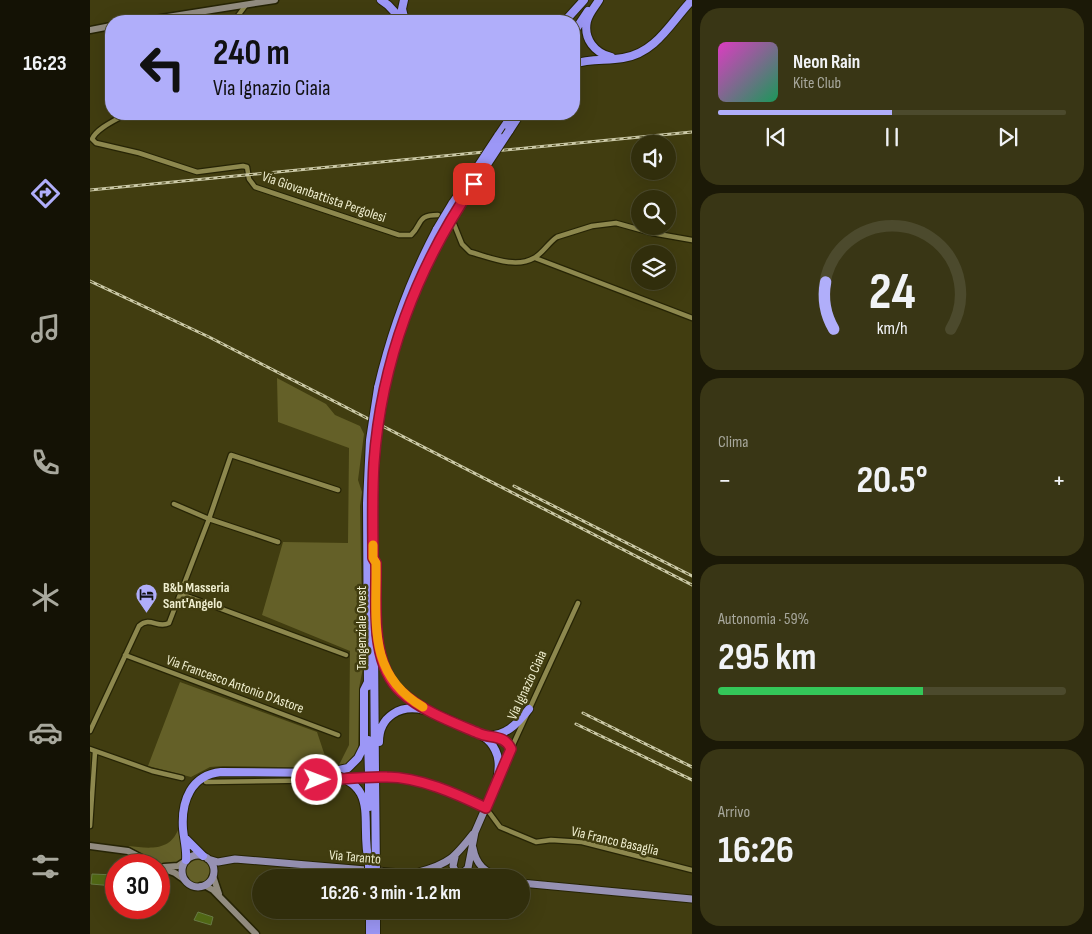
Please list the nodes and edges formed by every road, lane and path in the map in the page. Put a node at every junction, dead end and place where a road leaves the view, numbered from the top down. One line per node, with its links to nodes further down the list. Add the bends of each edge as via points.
1 (276, 0): 10 (street)
2 (381, 0): 14 (highway)
3 (387, 0): 14 (highway)
4 (400, 0): 13 (highway)
5 (404, 0): 13 (highway)
6 (584, 0): 19 (highway)
7 (588, 0): 20 (highway)
8 (595, 0): 21 (highway)
9 (599, 0): 24 (highway, via 587,22 588,38 602,54)
10 (263, 1): 12 (street)
11 (689, 2): 24 (highway, via 652,46)
12 (246, 5): 15 (street); 16 (street)
13 (402, 9): 18 (highway)
14 (394, 10): 17 (highway)
15 (181, 15)
16 (238, 15)
17 (399, 15)
18 (403, 15)
19 (570, 15)
20 (578, 15)
21 (580, 23)
22 (105, 27): 23 (street)
23 (90, 30)
24 (623, 58): 25 (highway)
25 (580, 62)
26 (116, 120): 30 (street, Via Giovanbattista Pergolesi, via 92,139 96,143 197,172 247,167 255,187 399,235 411,235 424,217)
27 (510, 120): 28 (highway, Tangenziale Ovest)
28 (503, 132): 29 (highway, Tangenziale Ovest, bridge); 29 (highway, Tangenziale Ovest, bridge)
29 (478, 171): 36 (highway, Tangenziale Ovest, bridge, via 419,264 387,349 370,440)
30 (438, 215)
31 (454, 224): 33 (street, via 462,244 470,252 518,264)
32 (692, 240): 33 (street, via 616,223 602,224 557,237)
33 (535, 258): 34 (street)
34 (692, 318)
35 (338, 490): 38 (street, via 231,455)
36 (370, 503): 40 (highway, Tangenziale Ovest); 45 (highway, Tangenziale Ovest)
37 (174, 504): 38 (street)
38 (209, 519): 39 (street); 41 (street)
39 (278, 542)
40 (373, 558): 47 (highway, via 376,563 378,635 387,674 400,691); 55 (highway, Tangenziale Ovest)
41 (181, 594): 43 (street, via 169,624 143,622); 44 (street)
42 (578, 603): 46 (street, Via Ignazio Ciaia)
43 (125, 655): 48 (street); 49 (street, Via Francesco Antonio D'Astore)
44 (346, 655)
45 (368, 682): 54 (highway, via 364,690 365,740 362,752 348,768); 55 (highway, Tangenziale Ovest)
46 (530, 709): 50 (highway, via 514,726); 51 (street, Via Ignazio Ciaia)
47 (433, 713): 50 (highway); 55 (highway, via 408,708 390,716 380,730)
48 (90, 731)
49 (338, 735)
50 (492, 739): 51 (highway, via 504,740); 57 (highway, via 499,762)
51 (511, 749): 57 (main road, Via Ignazio Ciaia)
52 (92, 750): 53 (street); 56 (street)
53 (92, 768): 60 (street)
54 (326, 773): 62 (highway, via 231,771 207,774 189,792 184,815); 70 (highway, bridge, via 350,780 363,797)
55 (374, 773): 70 (highway, Tangenziale Ovest, bridge); 74 (highway, Tangenziale Ovest, bridge)
56 (182, 778)
57 (497, 781): 59 (main road, Via Ignazio Ciaia)
58 (206, 782): 59 (street, via 386,776 441,788)
59 (486, 808): 61 (main road, Via Ignazio Ciaia); 79 (street, Via Franco Basaglia, via 500,828 536,842 582,842)
60 (90, 826)
61 (475, 832): 63 (main road, Via Ignazio Ciaia); 67 (main road, Via Ignazio Ciaia)
62 (185, 838): 66 (highway); 69 (highway)
63 (472, 845): 77 (main road, Via Ignazio Ciaia); 78 (main road, via 475,858)
64 (90, 846): 65 (street)
65 (134, 854)
66 (206, 857): 68 (main road, Via Taranto, via 218,862); 69 (main road, Via Taranto, via 194,856); 81 (main road, via 212,863)
67 (455, 857): 75 (main road, Via Ignazio Ciaia); 76 (main road)
68 (248, 860): 72 (main road, Via Taranto); 81 (main road, Via Taranto, via 224,864)
69 (185, 861): 71 (street, Via Taranto); 82 (main road, via 182,870)
70 (369, 863): 73 (highway, Tangenziale Ovest, bridge)
71 (170, 867)
72 (353, 869)
73 (369, 869)
74 (376, 869)
75 (430, 869)
76 (455, 869)
77 (467, 869)
78 (483, 869)
79 (692, 870)
80 (170, 871): 82 (street)
81 (213, 874): 84 (main road, Via Taranto, via 208,884); 85 (street)
82 (185, 880): 84 (main road, via 193,886)
83 (530, 884): 86 (main road)
84 (202, 886): 85 (street, via 210,888)
85 (222, 899): 89 (street)
86 (692, 899)
87 (370, 919): 90 (highway)
88 (376, 919): 91 (highway)
89 (256, 934)
90 (370, 934)
91 (376, 934)

